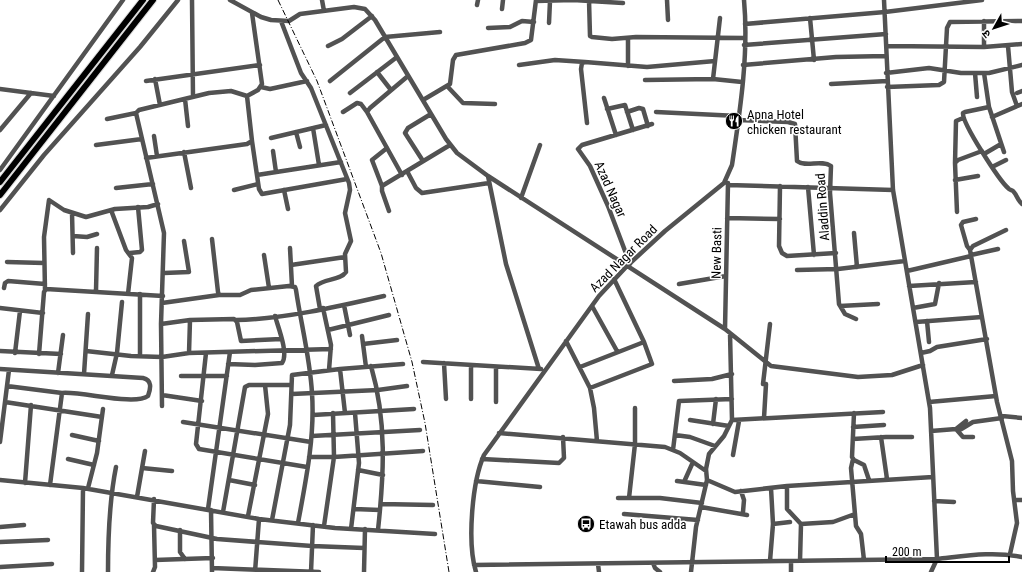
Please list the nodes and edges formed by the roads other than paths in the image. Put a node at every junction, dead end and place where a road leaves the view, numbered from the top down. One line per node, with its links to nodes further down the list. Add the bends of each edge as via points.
1 (123, 0): 81 (street)
2 (143, 0): 143 (highway)
3 (154, 0): 157 (highway)
4 (178, 0): 163 (street)
5 (192, 0): 63 (street)
6 (230, 0): 21 (street)
7 (322, 0): 19 (street)
8 (503, 0): 18 (street)
9 (536, 0): 15 (street); 28 (street)
10 (573, 0): 15 (street); 16 (street)
11 (667, 0): 25 (street)
12 (744, 0): 31 (street, Azad Nagar Road)
13 (884, 0): 20 (street)
14 (982, 0): 20 (street)
15 (550, 1): 30 (street)
16 (589, 1): 17 (street); 36 (street, via 590,36)
17 (623, 3)
18 (502, 10)
19 (324, 11): 22 (street, via 360,7); 26 (street, via 300,14 289,21)
20 (885, 12): 24 (street); 34 (street)
21 (252, 13): 26 (street, via 266,19); 52 (street)
22 (372, 16): 35 (street); 42 (street, via 339,41)
23 (720, 18): 37 (street, via 719,36)
24 (810, 18): 31 (street); 39 (street)
25 (668, 20)
26 (281, 21): 70 (street, via 301,73)
27 (1022, 21): 29 (street)
28 (534, 22): 32 (street, via 520,21 510,27); 74 (street, via 533,36 529,42 456,55 453,60 451,81)
29 (984, 22): 44 (street, via 950,22); 46 (street)
30 (549, 23)
31 (745, 24): 38 (street, Azad Nagar Road)
32 (488, 28)
33 (440, 32): 35 (street)
34 (886, 34): 39 (street); 43 (street)
35 (384, 36): 48 (street); 71 (street)
36 (628, 38): 37 (street); 56 (street)
37 (716, 38): 38 (street); 50 (street)
38 (745, 38): 41 (street, Azad Nagar Road)
39 (812, 39): 41 (street); 49 (street)
40 (1022, 44): 45 (street)
41 (744, 45): 54 (street, Azad Nagar Road)
42 (328, 46)
43 (887, 46): 44 (street); 47 (street)
44 (945, 46): 46 (street); 58 (street)
45 (1008, 46): 46 (street); 57 (street)
46 (984, 47)
47 (886, 56): 49 (street); 60 (street)
48 (397, 57): 59 (street); 64 (street)
49 (814, 60): 54 (street)
50 (714, 61): 56 (street); 66 (street)
51 (585, 62): 53 (street, via 555,60); 56 (street); 103 (street, via 580,66)
52 (260, 65): 63 (street); 75 (street)
53 (519, 65)
54 (743, 65): 72 (street, Azad Nagar Road)
55 (1022, 65): 57 (street)
56 (628, 66)
57 (1009, 68): 62 (street); 91 (street, via 1012,92)
58 (944, 69): 60 (street, via 929,68); 61 (street); 76 (street, via 942,84)
59 (377, 72): 78 (street); 80 (street)
60 (886, 73): 69 (street)
61 (975, 73): 62 (street); 84 (street)
62 (984, 73): 90 (street)
63 (193, 74): 65 (street); 83 (street)
64 (408, 76): 78 (street); 87 (street)
65 (156, 79): 67 (street); 89 (street)
66 (713, 79): 68 (street); 72 (street)
67 (146, 80)
68 (645, 80)
69 (887, 80): 73 (street); 76 (street)
70 (307, 81): 75 (street, via 270,88); 104 (street)
71 (330, 81)
72 (742, 82): 100 (street, Azad Nagar Road)
73 (831, 84)
74 (447, 86): 87 (street); 88 (street, via 463,103)
75 (261, 87): 82 (street)
76 (887, 87): 156 (street)
77 (0, 89): 79 (street)
78 (391, 90): 94 (street)
79 (31, 93): 81 (street); 107 (street)
80 (350, 93)
81 (54, 96): 133 (street)
82 (247, 96): 83 (street, via 227,91); 114 (street)
83 (193, 97): 86 (street)
84 (977, 97)
85 (604, 98): 92 (street)
86 (185, 99): 89 (street); 105 (street)
87 (423, 100): 98 (street)
88 (495, 104)
89 (160, 105): 97 (street)
90 (989, 106): 99 (street); 101 (street, via 965,112)
91 (1020, 106): 99 (street)
92 (607, 109): 95 (street, via 623,104); 110 (street)
93 (343, 112): 94 (street, via 357,102)
94 (367, 112): 120 (street)
95 (627, 112): 108 (street); 108 (street, Azad Nagar, via 643,109 650,125)
96 (656, 112): 100 (street)
97 (136, 113): 102 (street); 113 (street)
98 (431, 114): 117 (street); 128 (street, via 408,128 405,133)
99 (992, 117): 115 (street)
100 (738, 118): 141 (street, Azad Nagar Road, via 732,165); 153 (street, Aladdin Road, via 795,124 797,161 803,164 828,164 831,170)
101 (963, 118): 124 (street); 130 (street, via 956,121)
102 (107, 119)
103 (587, 123)
104 (326, 125): 106 (street); 129 (street)
105 (188, 126)
106 (313, 128): 109 (street); 131 (street)
107 (0, 130)
108 (633, 130): 110 (street, Azad Nagar)
109 (296, 132): 112 (street); 119 (street)
110 (616, 135): 191 (street, Azad Nagar, via 582,145 578,149 590,166 608,206)
111 (154, 136): 125 (street)
112 (271, 138)
113 (142, 139): 116 (street); 126 (street)
114 (252, 141): 122 (street, via 247,144); 136 (street)
115 (1001, 144): 123 (street); 124 (street)
116 (96, 145)
117 (450, 145): 128 (street); 138 (street)
118 (540, 145): 158 (street)
119 (300, 147)
120 (387, 148): 137 (street); 148 (street, via 372,160)
121 (273, 151): 135 (street)
122 (184, 152): 125 (street); 152 (street)
123 (1004, 152)
124 (983, 153): 130 (street); 132 (street)
125 (157, 156): 126 (street)
126 (146, 158): 145 (street)
127 (1006, 160): 132 (street)
128 (423, 161): 134 (street)
129 (341, 162): 131 (street); 140 (street)
130 (955, 163): 142 (street)
131 (319, 165): 135 (street)
132 (992, 167): 160 (street)
133 (0, 170)
134 (407, 171): 137 (street); 144 (street, via 416,188 422,192)
135 (276, 172): 136 (street)
136 (257, 175): 146 (street)
137 (402, 175): 148 (street)
138 (488, 176): 144 (street); 158 (street)
139 (978, 176): 142 (street)
140 (347, 178): 155 (street); 186 (street, via 350,190 345,213 351,241)
141 (727, 178): 147 (street, New Basti); 191 (street, Azad Nagar Road)
142 (955, 180): 166 (street)
143 (0, 182)
144 (489, 183): 279 (street, via 506,264)
145 (153, 184): 151 (street); 159 (street)
146 (258, 184): 154 (street); 155 (street, via 262,194)
147 (728, 185): 149 (street); 168 (street, New Basti)
148 (382, 186): 165 (street)
149 (780, 186): 150 (street); 169 (street)
150 (808, 187): 153 (street); 185 (street)
151 (116, 188)
152 (191, 188)
153 (830, 188): 156 (street); 180 (street, Aladdin Road)
154 (234, 190)
155 (284, 190): 162 (street)
156 (893, 190): 187 (street)
157 (0, 195)
158 (521, 198): 191 (street)
159 (158, 204): 161 (street); 196 (street, via 164,234)
160 (1022, 204)
161 (138, 208): 164 (street); 183 (street, via 142,250)
162 (288, 209)
163 (0, 210)
164 (111, 210): 167 (street, via 91,216); 183 (street, via 125,248)
165 (389, 211)
166 (957, 212)
167 (72, 214): 174 (street); 189 (street, via 51,200 48,202)
168 (728, 218): 169 (street); 197 (street, New Basti)
169 (780, 219): 185 (street, via 782,253 787,256)
170 (976, 219): 181 (street, via 963,222 961,225)
171 (1006, 230): 181 (street, via 973,246)
172 (854, 233): 192 (street)
173 (97, 234): 174 (street, via 87,237)
174 (73, 236): 182 (street)
175 (212, 240): 212 (street)
176 (184, 242): 196 (street, via 189,272)
177 (97, 248): 208 (street)
178 (290, 248): 190 (street)
179 (998, 249): 181 (street)
180 (836, 253): 185 (street); 193 (street, Aladdin Road)
181 (971, 253): 195 (street); 199 (street)
182 (73, 254)
183 (130, 254): 209 (street, via 132,258)
184 (264, 255): 206 (street)
185 (814, 255)
186 (345, 257): 190 (street); 221 (street, via 345,274 316,286)
187 (905, 261): 192 (street); 195 (street)
188 (7, 262): 189 (street)
189 (44, 263): 201 (street)
190 (291, 265): 203 (street)
191 (628, 265): 198 (street, Azad Nagar Road); 238 (street)
192 (857, 267): 193 (street)
193 (838, 269): 194 (street); 219 (street, Aladdin Road)
194 (797, 270)
195 (907, 271): 204 (street)
196 (164, 273): 211 (street)
197 (726, 276): 202 (street); 238 (street, New Basti)
198 (614, 279): 218 (street, Azad Nagar Road); 248 (street)
199 (976, 282): 200 (street); 229 (street)
200 (939, 283): 204 (street); 222 (street, via 934,304)
201 (44, 284): 205 (street, via 8,280); 207 (street)
202 (679, 284)
203 (292, 286): 206 (street); 224 (street, via 296,290)
204 (909, 286): 222 (street)
205 (4, 288)
206 (269, 288): 212 (street, via 251,290 240,295)
207 (45, 290): 208 (street, via 48,288); 225 (street)
208 (96, 291): 209 (street)
209 (128, 294): 210 (street)
210 (140, 294): 211 (street); 265 (street)
211 (163, 296): 215 (street)
212 (220, 296): 215 (street)
213 (384, 296): 217 (street)
214 (122, 302): 260 (street)
215 (162, 304): 235 (street)
216 (878, 304): 219 (street)
217 (344, 305): 221 (street); 237 (street)
218 (592, 306): 247 (street, Azad Nagar Road); 255 (street)
219 (840, 306): 230 (street, via 846,314)
220 (0, 308): 223 (street)
221 (322, 308): 224 (street); 239 (street)
222 (913, 308): 234 (street)
223 (20, 310): 225 (street); 259 (street)
224 (299, 312): 228 (street); 254 (street)
225 (43, 313): 263 (street)
226 (88, 314): 252 (street)
227 (389, 315): 237 (street)
228 (275, 316): 232 (street); 245 (street)
229 (982, 317): 233 (street); 244 (street)
230 (856, 319)
231 (190, 320): 232 (street); 235 (street); 261 (street)
232 (236, 320): 245 (street, via 241,341)
233 (927, 321): 234 (street); 249 (street)
234 (916, 322): 262 (street)
235 (161, 324): 266 (street)
236 (770, 324): 271 (street)
237 (348, 325): 239 (street); 241 (street)
238 (726, 329): 240 (street)
239 (328, 330): 251 (street)
240 (730, 333): 271 (street); 286 (street)
241 (350, 334)
242 (64, 335): 264 (street)
243 (362, 336): 250 (street)
244 (987, 339): 262 (street, via 937,347); 303 (street)
245 (281, 340): 253 (street)
246 (397, 340): 250 (street)
247 (566, 341): 276 (street); 282 (street, Azad Nagar Road)
248 (644, 342): 255 (street); 296 (street, via 652,362 650,366)
249 (929, 342)
250 (363, 344): 274 (street)
251 (331, 349): 254 (street); 281 (street)
252 (86, 351): 260 (street); 285 (street)
253 (284, 351): 254 (street); 258 (street); 269 (street, via 284,360 280,364)
254 (307, 351): 283 (street)
255 (617, 351): 276 (street)
256 (0, 352): 259 (street)
257 (206, 352): 258 (street); 261 (street); 290 (street)
258 (230, 352): 269 (street)
259 (15, 353): 263 (street)
260 (117, 353): 265 (street); 287 (street)
261 (189, 353): 266 (street)
262 (921, 353): 273 (street)
263 (39, 354): 264 (street)
264 (61, 354): 284 (street)
265 (140, 356): 266 (street)
266 (162, 357): 302 (street)
267 (423, 362): 268 (street)
268 (444, 363): 272 (street); 304 (street)
269 (228, 364): 289 (street)
270 (403, 364): 274 (street)
271 (767, 364): 273 (street, via 775,368 850,378 892,375); 328 (street)
272 (471, 365): 275 (street); 305 (street)
273 (923, 365): 311 (street)
274 (369, 366): 277 (street); 297 (street)
275 (496, 366): 279 (street); 310 (street)
276 (580, 367): 296 (street)
277 (340, 368): 281 (street); 299 (street)
278 (0, 369): 280 (street)
279 (539, 369): 282 (street)
280 (9, 370): 284 (street); 294 (street)
281 (329, 370): 283 (street)
282 (546, 370): 346 (street, Azad Nagar Road)
283 (310, 372): 293 (street, via 292,376); 298 (street)
284 (58, 373): 285 (street)
285 (84, 374): 287 (street)
286 (732, 374): 291 (street, via 712,379); 307 (street)
287 (112, 375): 300 (street, via 146,378 150,384 149,394 141,399 119,399)
288 (181, 376): 290 (street)
289 (227, 376): 290 (street); 339 (street)
290 (205, 377): 308 (street)
291 (674, 381)
292 (265, 385): 293 (street); 341 (street, via 245,387); 347 (street, via 268,406)
293 (292, 385): 301 (street)
294 (8, 386): 300 (street); 309 (street)
295 (406, 386): 297 (street)
296 (590, 388): 359 (street)
297 (378, 390): 299 (street); 319 (street)
298 (312, 392): 299 (street); 301 (street); 325 (street)
299 (343, 392): 322 (street)
300 (62, 393): 315 (street)
301 (292, 394): 357 (street)
302 (162, 395): 308 (street); 313 (street)
303 (996, 396): 311 (street); 327 (street)
304 (446, 399)
305 (471, 399)
306 (716, 399): 307 (street); 336 (street); 350 (street, via 679,401)
307 (732, 399): 331 (street)
308 (202, 401): 335 (street)
309 (5, 402): 312 (street); 318 (street)
310 (496, 402)
311 (929, 402): 344 (street)
312 (30, 405): 315 (street); 399 (street)
313 (162, 406)
314 (635, 408): 363 (street)
315 (59, 409): 326 (street); 400 (street)
316 (103, 409): 326 (street)
317 (414, 409): 319 (street)
318 (2, 412): 361 (street)
319 (382, 412): 324 (street); 345 (street)
320 (883, 412): 323 (street)
321 (333, 413): 322 (street); 325 (street); 352 (street)
322 (345, 413): 324 (street)
323 (854, 413): 328 (street); 340 (street)
324 (354, 414): 348 (street)
325 (313, 415): 351 (street)
326 (102, 417): 360 (street)
327 (1002, 417): 329 (street); 343 (street, via 973,422); 412 (street, via 1012,461)
328 (764, 418): 332 (street)
329 (1022, 418)
330 (690, 420): 336 (street)
331 (732, 420): 332 (street); 338 (street)
332 (738, 421): 372 (street)
333 (966, 421): 343 (street)
334 (183, 422): 335 (street)
335 (199, 424): 339 (street); 368 (street, via 197,447)
336 (713, 424): 338 (street)
337 (884, 425): 340 (street)
338 (729, 426): 364 (street)
339 (220, 427): 341 (street); 368 (street)
340 (853, 427): 358 (street)
341 (238, 430): 347 (street); 370 (street)
342 (420, 430): 345 (street)
343 (957, 430): 344 (street); 356 (street, via 963,436)
344 (931, 431): 389 (street)
345 (383, 432): 348 (street); 369 (street)
346 (499, 433): 353 (street); 377 (street, Azad Nagar Road)
347 (264, 434): 357 (street); 375 (street)
348 (356, 434): 352 (street); 371 (street)
349 (72, 435): 360 (street)
350 (674, 435): 364 (street); 365 (street)
351 (312, 436): 352 (street); 362 (street)
352 (334, 436): 374 (street)
353 (563, 437): 359 (street); 377 (street, via 564,458 559,463)
354 (881, 437): 355 (street); 358 (street); 390 (street)
355 (912, 437)
356 (973, 437)
357 (288, 439): 362 (street); 380 (street)
358 (853, 439): 378 (street)
359 (597, 440): 363 (street)
360 (99, 441): 381 (street)
361 (0, 442)
362 (311, 442): 373 (street)
363 (635, 444): 365 (street); 410 (street)
364 (715, 446): 386 (street, via 709,454)
365 (673, 450): 379 (street)
366 (145, 451): 384 (street)
367 (423, 451): 369 (street)
368 (217, 452): 370 (street); 420 (street)
369 (384, 453): 371 (street); 388 (street)
370 (234, 454): 375 (street); 392 (street)
371 (358, 455): 374 (street); 385 (street)
372 (733, 455)
373 (309, 456): 374 (street); 383 (street)
374 (334, 457): 435 (street)
375 (260, 458): 380 (street); 401 (street)
376 (68, 459): 381 (street)
377 (482, 459): 394 (street, Azad Nagar Road)
378 (853, 459): 393 (street, via 864,465); 398 (street)
379 (693, 462): 386 (street); 396 (street)
380 (284, 463): 383 (street); 426 (street)
381 (94, 465): 404 (street)
382 (116, 467): 407 (street)
383 (307, 467): 429 (street)
384 (142, 468): 387 (street); 408 (street)
385 (358, 470): 388 (street); 419 (street)
386 (706, 471): 397 (street)
387 (172, 472)
388 (383, 475): 418 (street)
389 (933, 477): 390 (street); 414 (street)
390 (887, 479): 393 (street)
391 (0, 480): 399 (street)
392 (229, 480): 401 (street); 421 (street)
393 (869, 480): 398 (street)
394 (476, 481): 403 (street); 463 (street, Azad Nagar Road, via 472,542)
395 (677, 481): 396 (street)
396 (684, 482): 397 (street)
397 (706, 482): 406 (street, via 731,492); 417 (street)
398 (853, 482): 402 (street); 423 (street)
399 (25, 483): 400 (street)
400 (50, 485): 404 (street)
401 (255, 485): 424 (street)
402 (787, 486): 405 (street); 431 (street, via 787,509)
403 (540, 487)
404 (85, 488): 407 (street); 466 (street)
405 (771, 488): 406 (street); 430 (street)
406 (741, 491): 417 (street, via 745,513)
407 (111, 493): 408 (street); 467 (street)
408 (137, 497): 411 (street)
409 (618, 498): 410 (street)
410 (629, 498): 417 (street, via 660,498)
411 (154, 499): 420 (street); 433 (street)
412 (1015, 500): 413 (street); 448 (street, via 1017,523)
413 (1022, 500)
414 (934, 502): 415 (street); 452 (street)
415 (954, 502)
416 (433, 505): 418 (street)
417 (701, 505): 427 (street)
418 (380, 507): 419 (street); 440 (street)
419 (354, 508): 437 (street)
420 (209, 509): 421 (street); 442 (street)
421 (223, 512): 424 (street)
422 (624, 514): 427 (street)
423 (855, 514): 431 (street, via 833,522); 454 (street, via 857,528 861,534)
424 (248, 516): 425 (street)
425 (259, 519): 426 (street); 445 (street)
426 (272, 520): 429 (street)
427 (698, 520): 458 (street)
428 (790, 522): 430 (street)
429 (298, 523): 434 (street)
430 (773, 524): 455 (street)
431 (801, 524): 457 (street)
432 (24, 525): 436 (street)
433 (154, 525): 439 (street); 453 (street)
434 (313, 525): 435 (street); 446 (street)
435 (324, 526): 437 (street)
436 (0, 527)
437 (351, 528): 438 (street)
438 (365, 529): 440 (street); 447 (street)
439 (180, 530): 442 (street); 451 (street, via 180,552)
440 (378, 530): 441 (street)
441 (435, 534)
442 (213, 538): 445 (street); 450 (street)
443 (48, 540): 444 (street)
444 (0, 542)
445 (258, 542): 446 (street); 465 (street)
446 (312, 546): 447 (street); 469 (street)
447 (364, 548): 471 (street)
448 (1010, 554): 449 (street); 452 (street, via 971,554)
449 (1022, 557)
450 (213, 558): 451 (street); 464 (street)
451 (185, 559): 453 (street)
452 (937, 559): 454 (street); 477 (street)
453 (155, 560): 468 (street)
454 (864, 560): 457 (street)
455 (770, 561): 456 (street); 458 (street)
456 (791, 561): 457 (street); 476 (street)
457 (800, 561)
458 (691, 562): 459 (street); 475 (street)
459 (653, 563): 461 (street); 474 (street)
460 (52, 564): 462 (street)
461 (598, 564): 463 (street); 473 (street)
462 (0, 566)
463 (474, 566): 472 (street, Azad Nagar Road)
464 (212, 570): 465 (street)
465 (255, 571): 469 (street)
466 (82, 572)
467 (108, 572)
468 (153, 572)
469 (311, 572): 470 (street)
470 (319, 572)
471 (364, 572)
472 (476, 572)
473 (599, 572)
474 (660, 572)
475 (692, 572)
476 (791, 572)
477 (931, 572)

